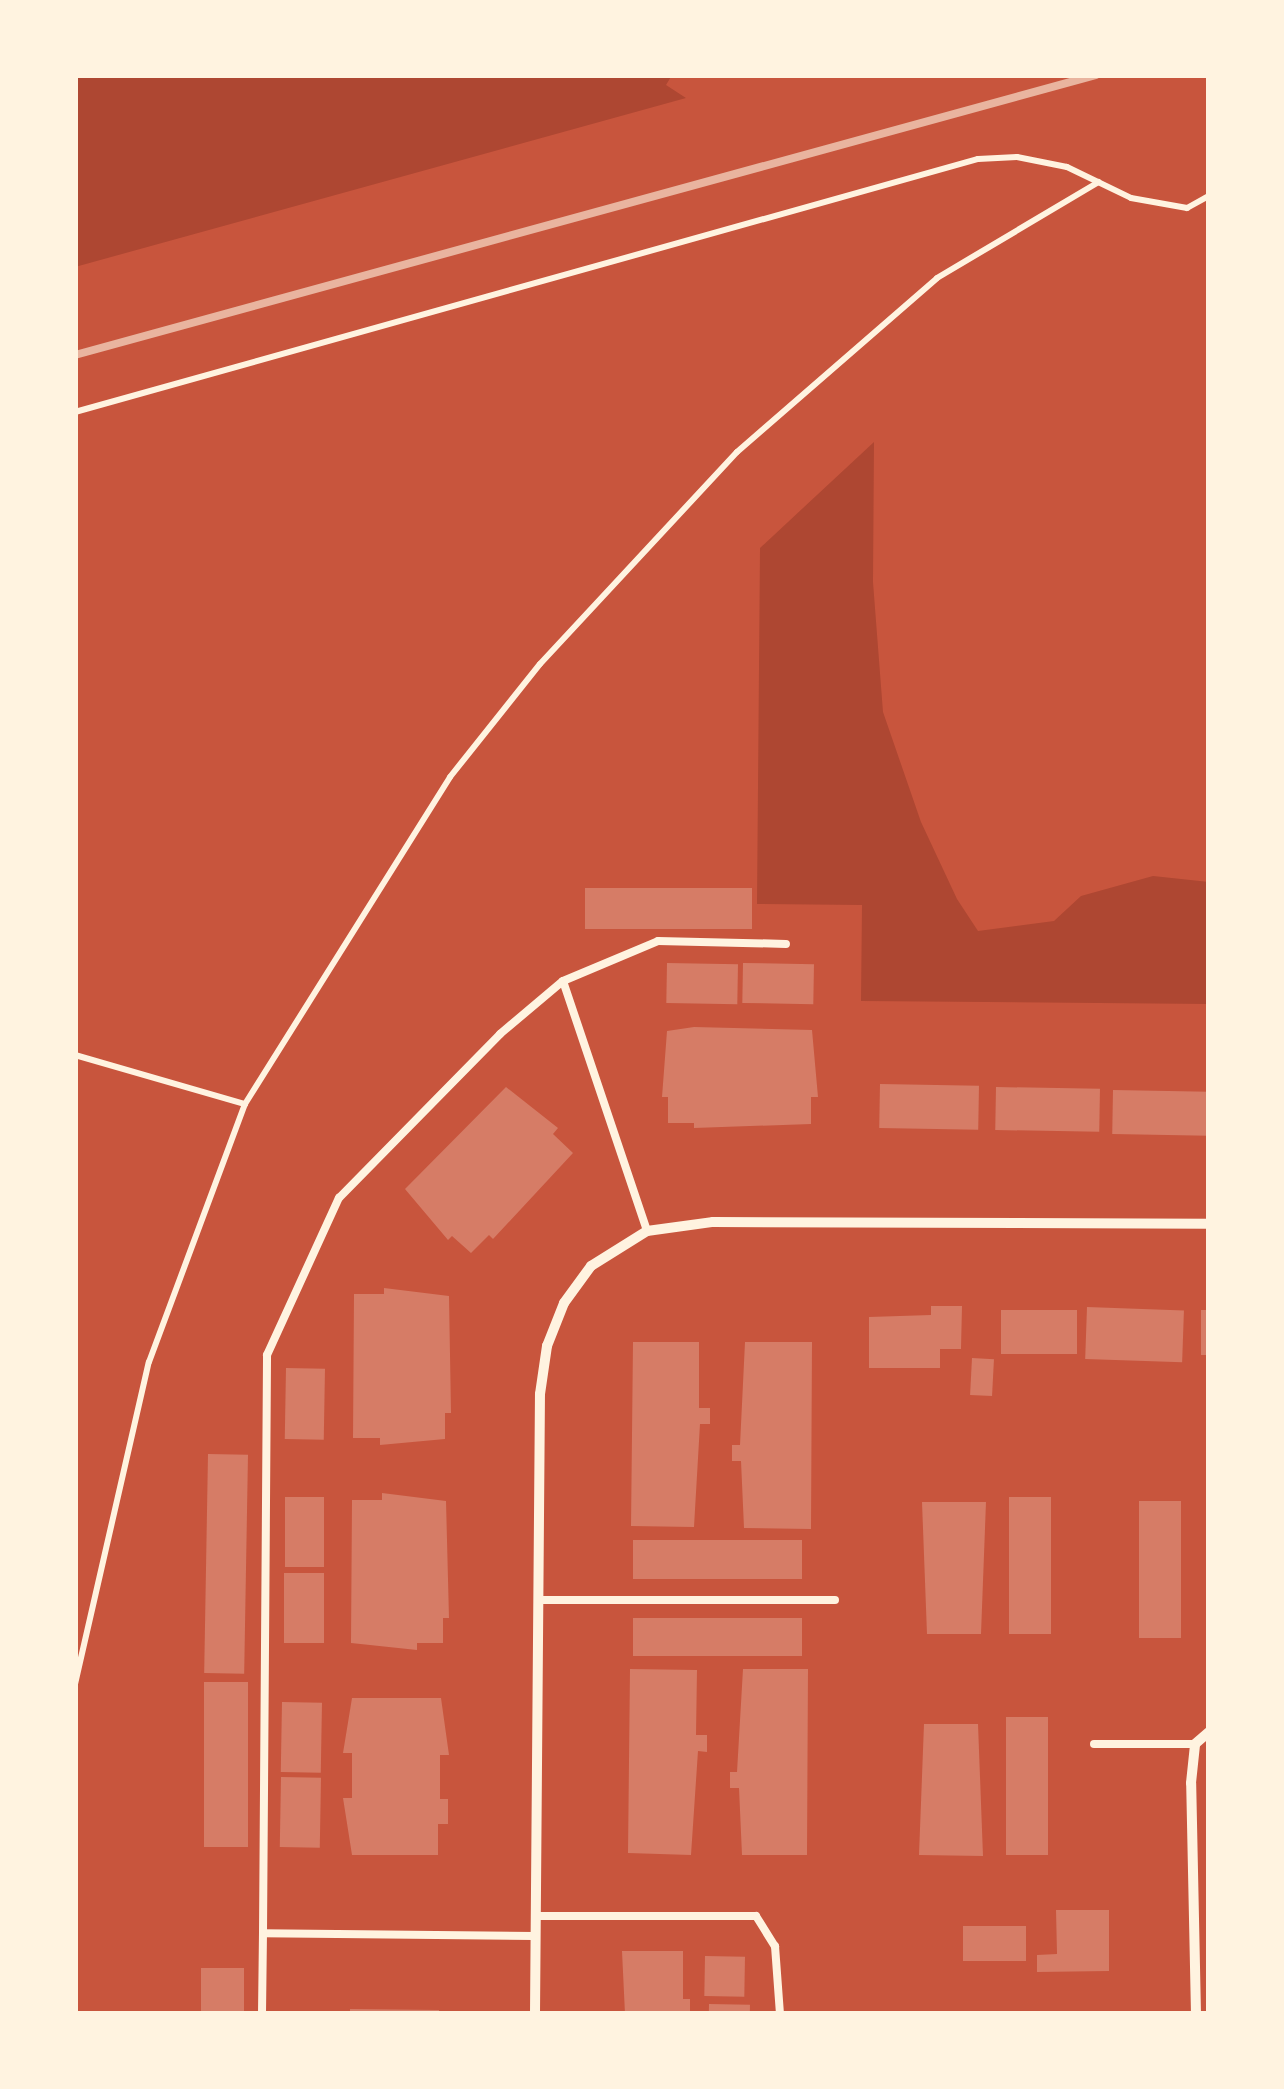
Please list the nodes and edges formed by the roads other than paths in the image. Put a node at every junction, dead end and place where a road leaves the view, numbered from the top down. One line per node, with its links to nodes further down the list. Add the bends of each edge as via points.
1 (786, 944): 2 (lane, via 658,941)
2 (563, 982): 4 (lane); 11 (lane, via 500,1034 338,1198 267,1354)
3 (1209, 1224): 4 (street, via 712,1222)
4 (647, 1230): 5 (street, via 590,1266 564,1303 547,1346 540,1394)
5 (540, 1600): 6 (lane); 10 (street)
6 (834, 1600)
7 (1209, 1732): 9 (street)
8 (1094, 1744): 9 (lane)
9 (1196, 1744): 16 (street)
10 (535, 1916): 12 (street); 15 (lane, via 756,1916 775,1946)
11 (263, 1933): 12 (lane); 13 (lane)
12 (534, 1936): 14 (street)
13 (262, 2014)
14 (536, 2014)
15 (780, 2014)
16 (1196, 2014)

